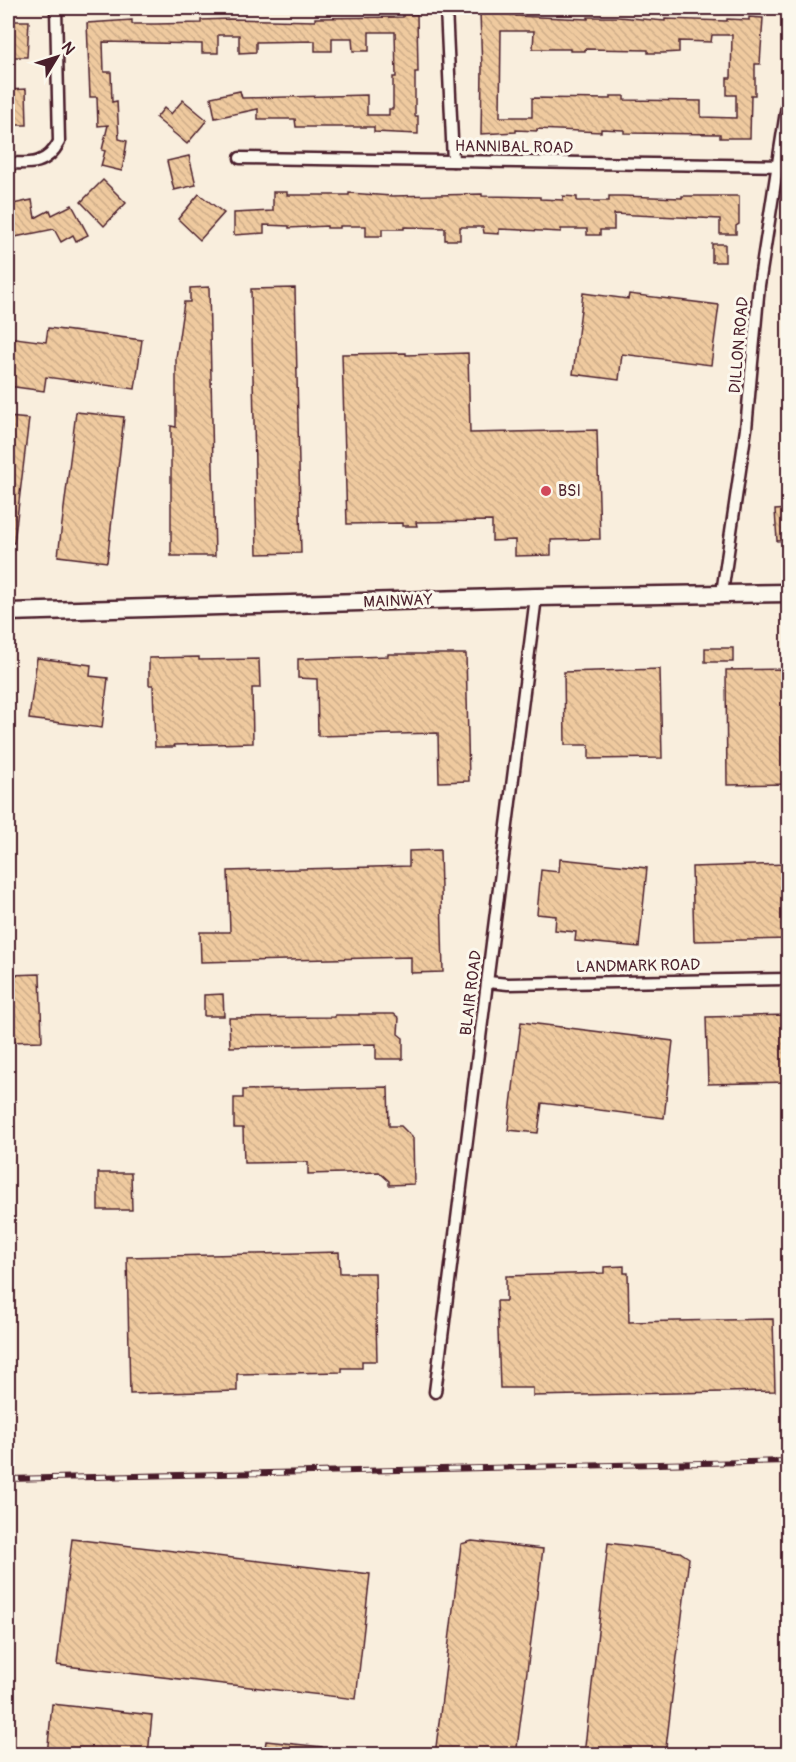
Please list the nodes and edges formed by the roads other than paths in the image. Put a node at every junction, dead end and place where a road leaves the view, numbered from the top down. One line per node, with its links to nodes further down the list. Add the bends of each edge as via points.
1 (56, 8): 6 (street, via 59,142 53,154 37,162)
2 (446, 8): 5 (street)
3 (789, 99): 7 (street, DILLON ROAD)
4 (240, 158): 5 (street, HANNIBAL ROAD)
5 (453, 161): 7 (street, HANNIBAL ROAD)
6 (8, 163)
7 (784, 166): 8 (street, DILLON ROAD, via 759,285 746,429)
8 (722, 593): 9 (street, MAINWAY); 10 (street, MAINWAY)
9 (789, 593)
10 (536, 597): 11 (street, MAINWAY); 13 (street, BLAIR ROAD)
11 (8, 612)
12 (789, 979): 13 (street, LANDMARK ROAD)
13 (488, 982): 14 (street, BLAIR ROAD)
14 (435, 1392)

